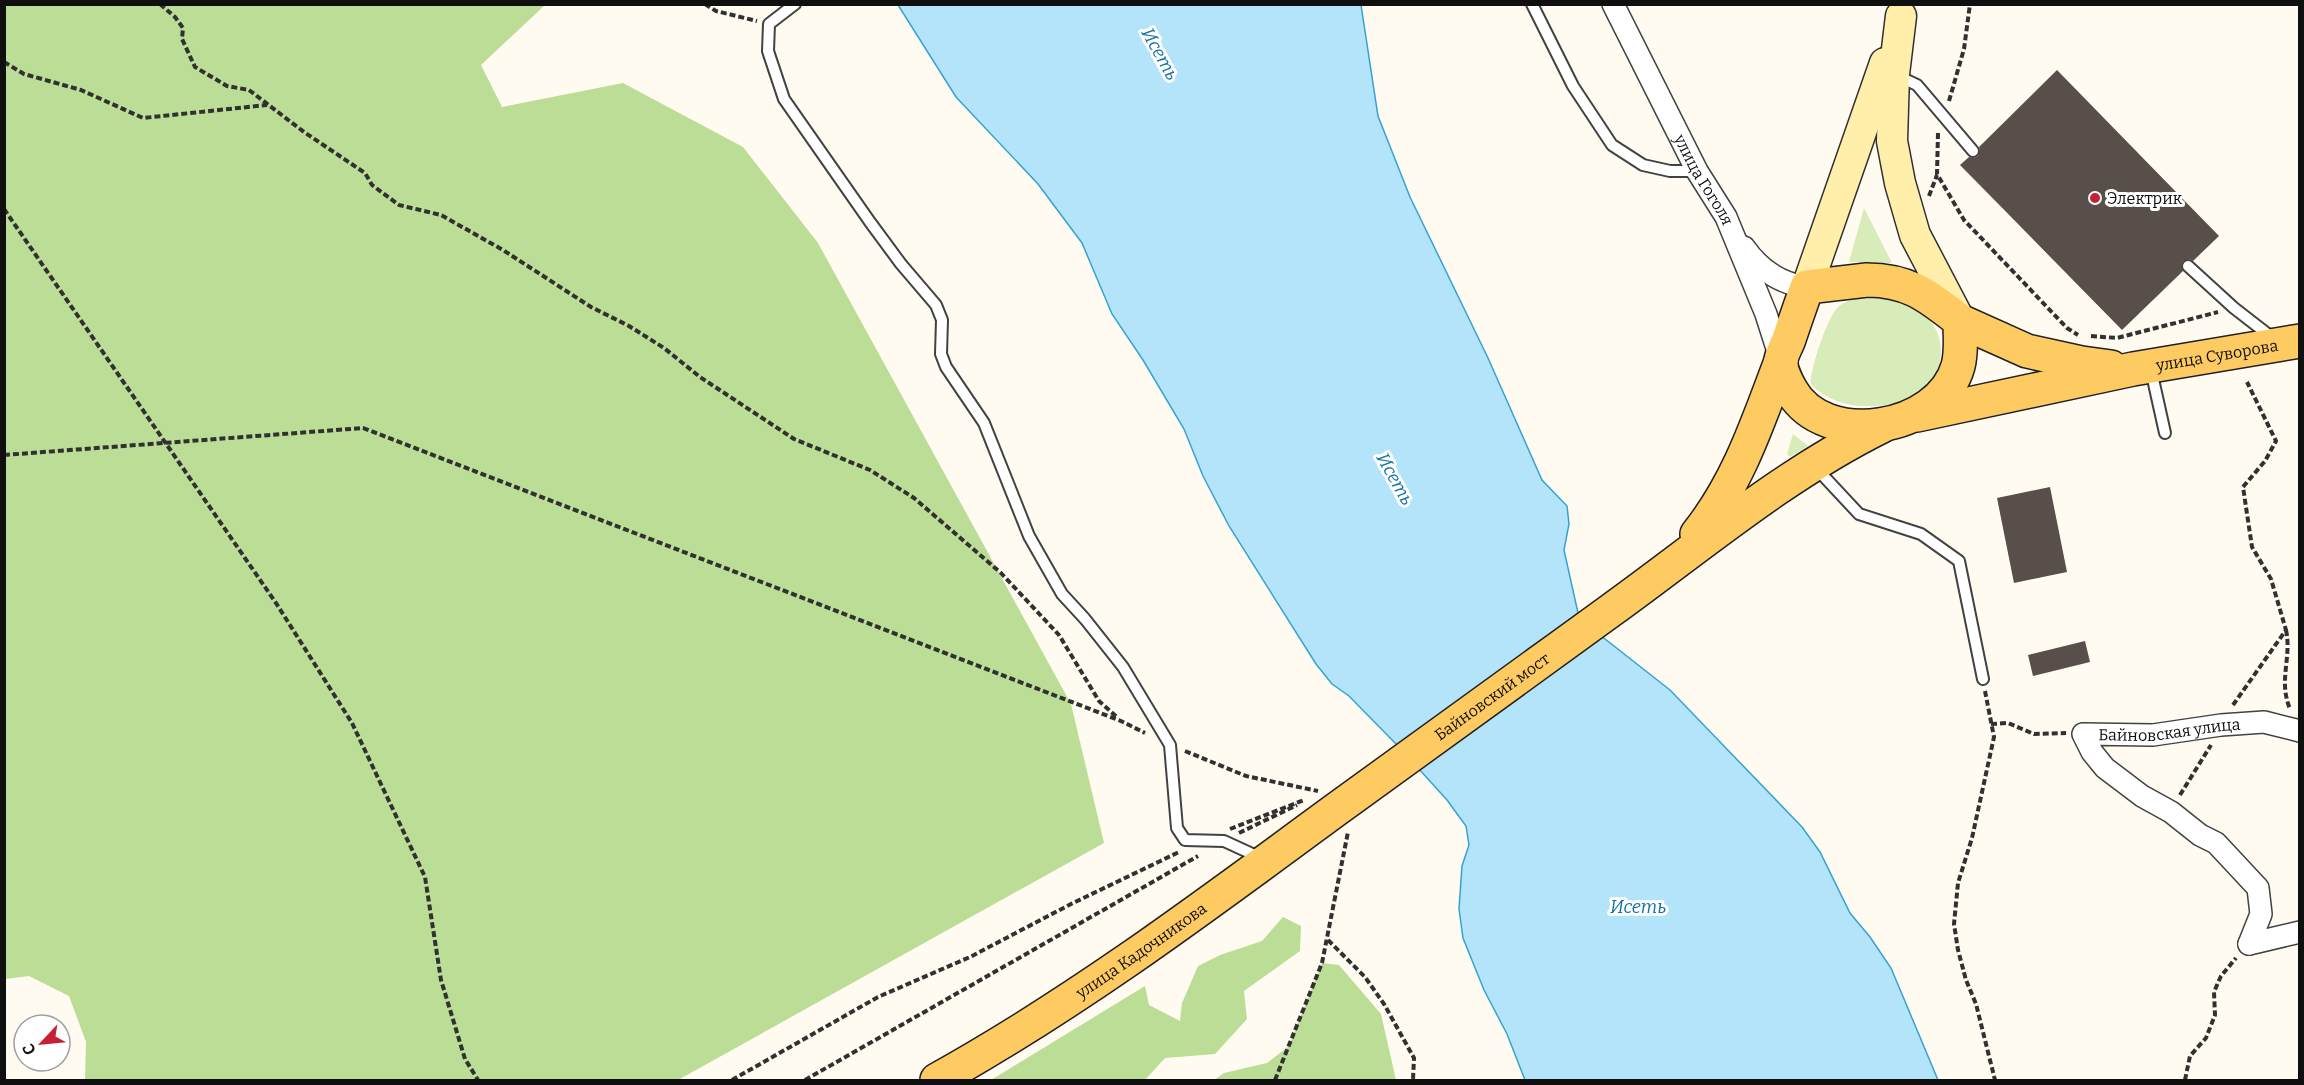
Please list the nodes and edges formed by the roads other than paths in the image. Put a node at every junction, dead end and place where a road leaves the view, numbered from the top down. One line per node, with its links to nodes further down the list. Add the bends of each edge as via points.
1 (795, 4): 22 (lane, via 769,24 768,51 784,99 901,264 936,305 942,320 941,354 946,367 984,423 1029,536 1062,594 1123,667 1170,745 1177,828 1185,840 1224,841)
2 (1532, 4): 7 (lane, via 1573,86 1612,145 1643,165)
3 (1613, 4): 7 (street, улица Гоголя)
4 (1903, 10): 5 (main road); 10 (main road)
5 (1894, 74): 6 (lane, via 1917,86); 11 (main road, via 1892,141 1900,183 1915,235)
6 (1973, 152)
7 (1697, 171): 8 (street, улица Гоголя)
8 (1726, 217): 10 (street, via 1746,250 1774,278); 13 (street, улица Гоголя)
9 (2188, 266): 12 (lane, via 2234,308)
10 (1807, 287): 11 (main road, via 1846,281 1887,280 1905,284); 13 (main road)
11 (1960, 321): 14 (main road, via 2027,351 2082,363); 15 (main road, via 1958,368 1950,383 1939,398)
12 (2290, 343): 14 (main road, улица Суворова)
13 (1781, 361): 15 (main road, via 1796,399 1818,417 1846,426); 18 (main road, via 1730,487 1692,541)
14 (2142, 368): 15 (main road); 16 (lane)
15 (1896, 421): 17 (main road)
16 (2164, 433)
17 (1812, 464): 18 (main road); 19 (lane, via 1859,514 1922,534 1959,561)
18 (1643, 588): 21 (main road, Байновский мост)
19 (1983, 679)
20 (2300, 731): 23 (street, Байновская улица, via 2264,722 2153,735 2083,734 2105,768 2216,843 2258,888 2261,914 2249,944)
21 (1336, 809): 22 (main road, улица Кадочникова)
22 (1267, 861): 24 (main road, улица Кадочникова, via 1105,977 1008,1040)
23 (2300, 932)
24 (937, 1080)

